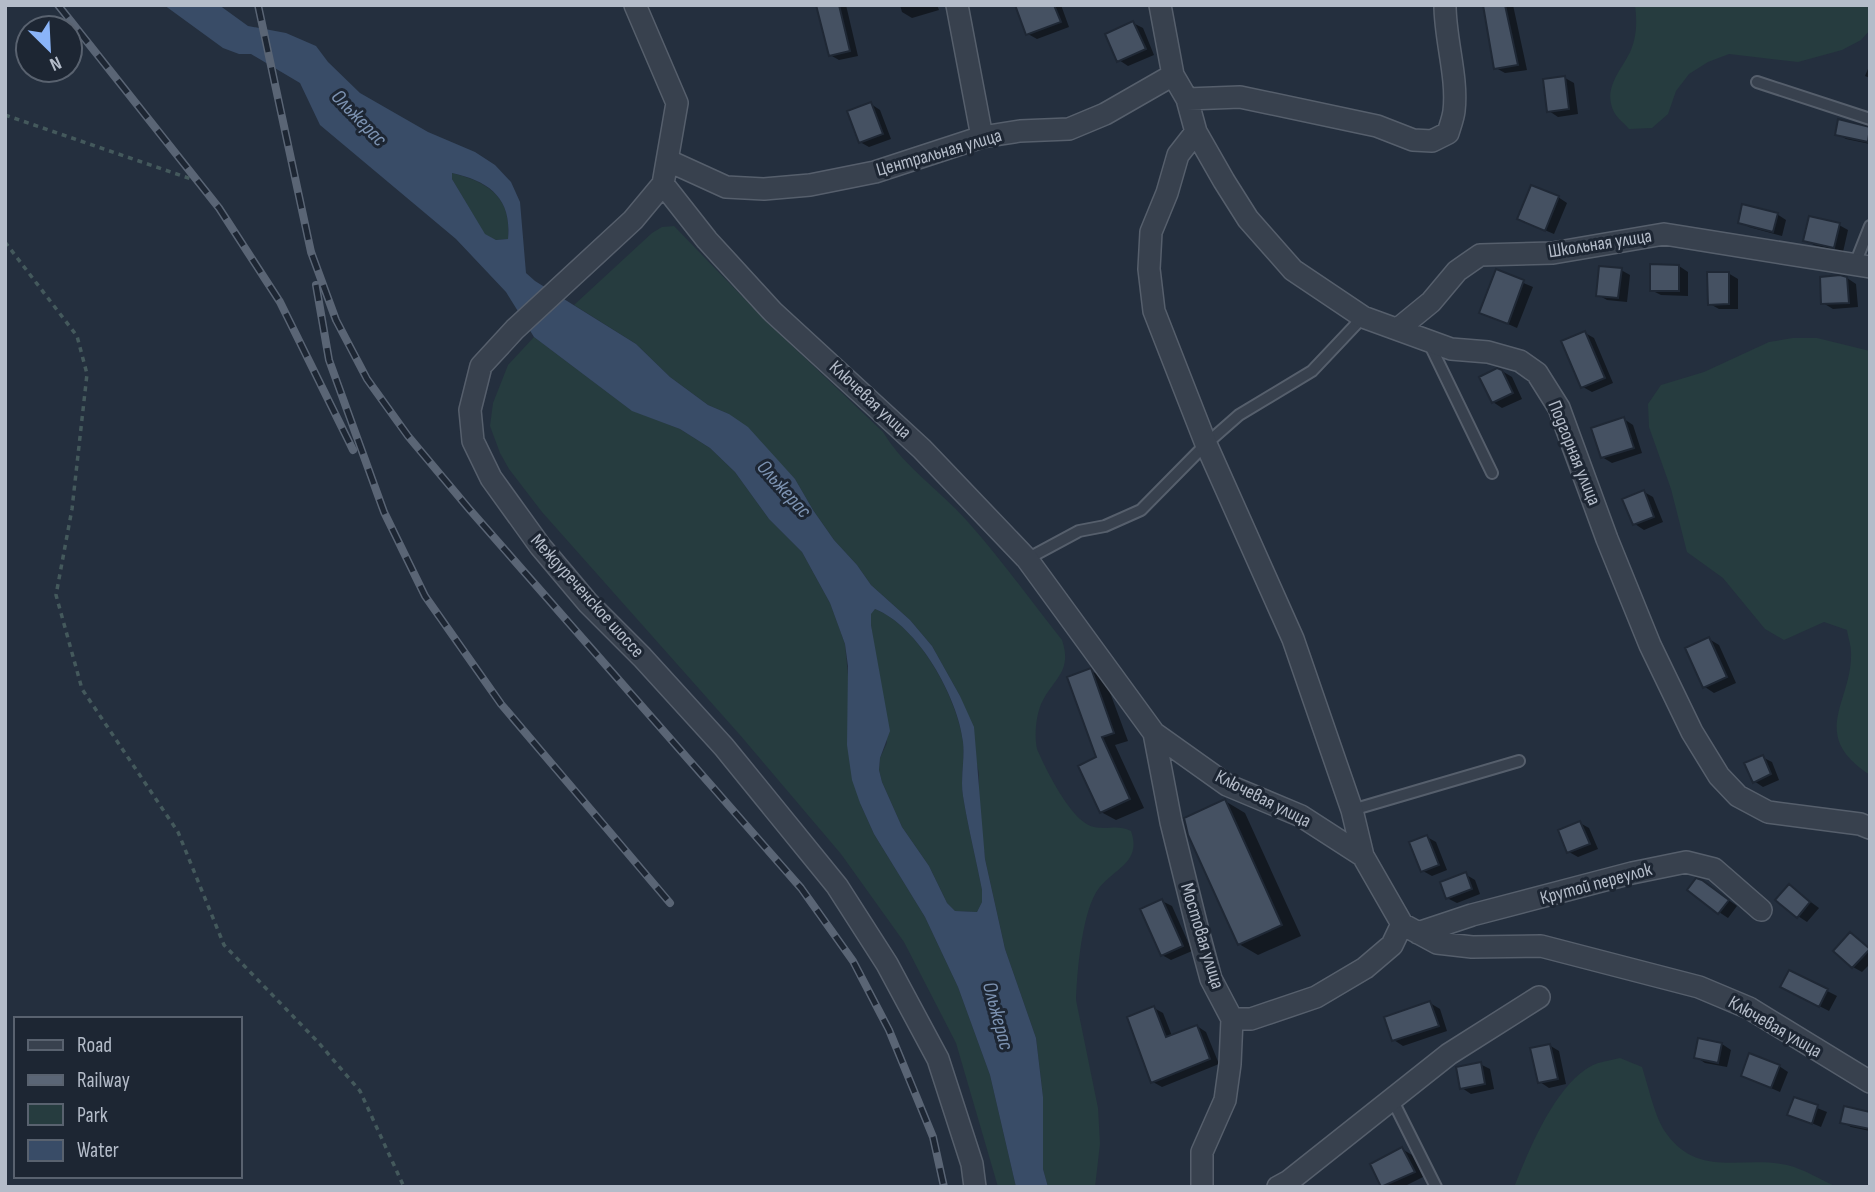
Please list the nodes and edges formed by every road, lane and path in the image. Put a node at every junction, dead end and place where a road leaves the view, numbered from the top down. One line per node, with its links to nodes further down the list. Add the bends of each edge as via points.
1 (635, 5): 12 (street, Междуреченское шоссе, via 677,103)
2 (957, 5): 11 (street)
3 (1160, 5): 5 (street)
4 (1445, 5): 7 (street, via 1454,110 1448,133 1432,141 1240,97)
5 (1173, 75): 7 (street, Подгорная улица); 11 (street, Центральная улица, via 1069,129)
6 (1757, 82): 9 (lane)
7 (1186, 99): 10 (street, Подгорная улица)
8 (5, 115): 13 (path)
9 (1870, 119)
10 (1196, 132): 18 (street, Подгорная улица, via 1248,219 1293,270); 21 (street, via 1178,155 1151,232 1149,269 1154,311)
11 (982, 136): 12 (street, Центральная улица, via 875,172 764,189 726,187)
12 (668, 161): 14 (street, Междуреченское шоссе)
13 (197, 181)
14 (663, 184): 23 (street, Ключевая улица, via 773,312 922,449); 36 (street, Междуреченское шоссе, via 633,220 481,366 470,410 473,441 491,478 540,546 724,747 837,886 887,964 938,1059 972,1164)
15 (1870, 226): 17 (lane)
16 (5, 242): 35 (path, via 77,337 87,374 72,509 56,595 82,688 178,832 224,945 360,1091)
17 (1863, 265): 19 (street, Школьная улица, via 1664,234 1553,253 1480,255 1457,271)
18 (1363, 317): 19 (street, Подгорная улица); 21 (lane, via 1312,371 1239,415)
19 (1398, 329): 20 (street, Подгорная улица)
20 (1427, 341): 22 (lane); 27 (street, Подгорная улица, via 1520,361 1537,373 1559,408 1650,645 1719,776 1738,796 1768,812)
21 (1206, 444): 23 (lane, via 1141,510 1105,526 1079,531); 26 (street, via 1293,639)
22 (1492, 473)
23 (1027, 559): 24 (street, Ключевая улица)
24 (1154, 733): 28 (street, Ключевая улица, via 1227,785 1301,816); 32 (street, Мостовая улица, via 1196,927 1211,979)
25 (1519, 761): 26 (lane)
26 (1352, 810): 28 (street)
27 (1870, 828)
28 (1363, 856): 30 (street, Ключевая улица)
29 (1761, 910): 30 (street, Крутой переулок, via 1714,869 1686,862)
30 (1410, 928): 32 (street, via 1365,968 1316,998 1251,1019); 33 (street, Ключевая улица, via 1437,943 1541,946 1699,987 1749,1008)
31 (1539, 997): 34 (street, via 1449,1054)
32 (1232, 1019): 37 (street, via 1225,1100 1202,1152)
33 (1870, 1082)
34 (1392, 1099): 38 (street); 39 (lane)
35 (404, 1187)
36 (975, 1187)
37 (1202, 1187)
38 (1278, 1187)
39 (1436, 1187)

